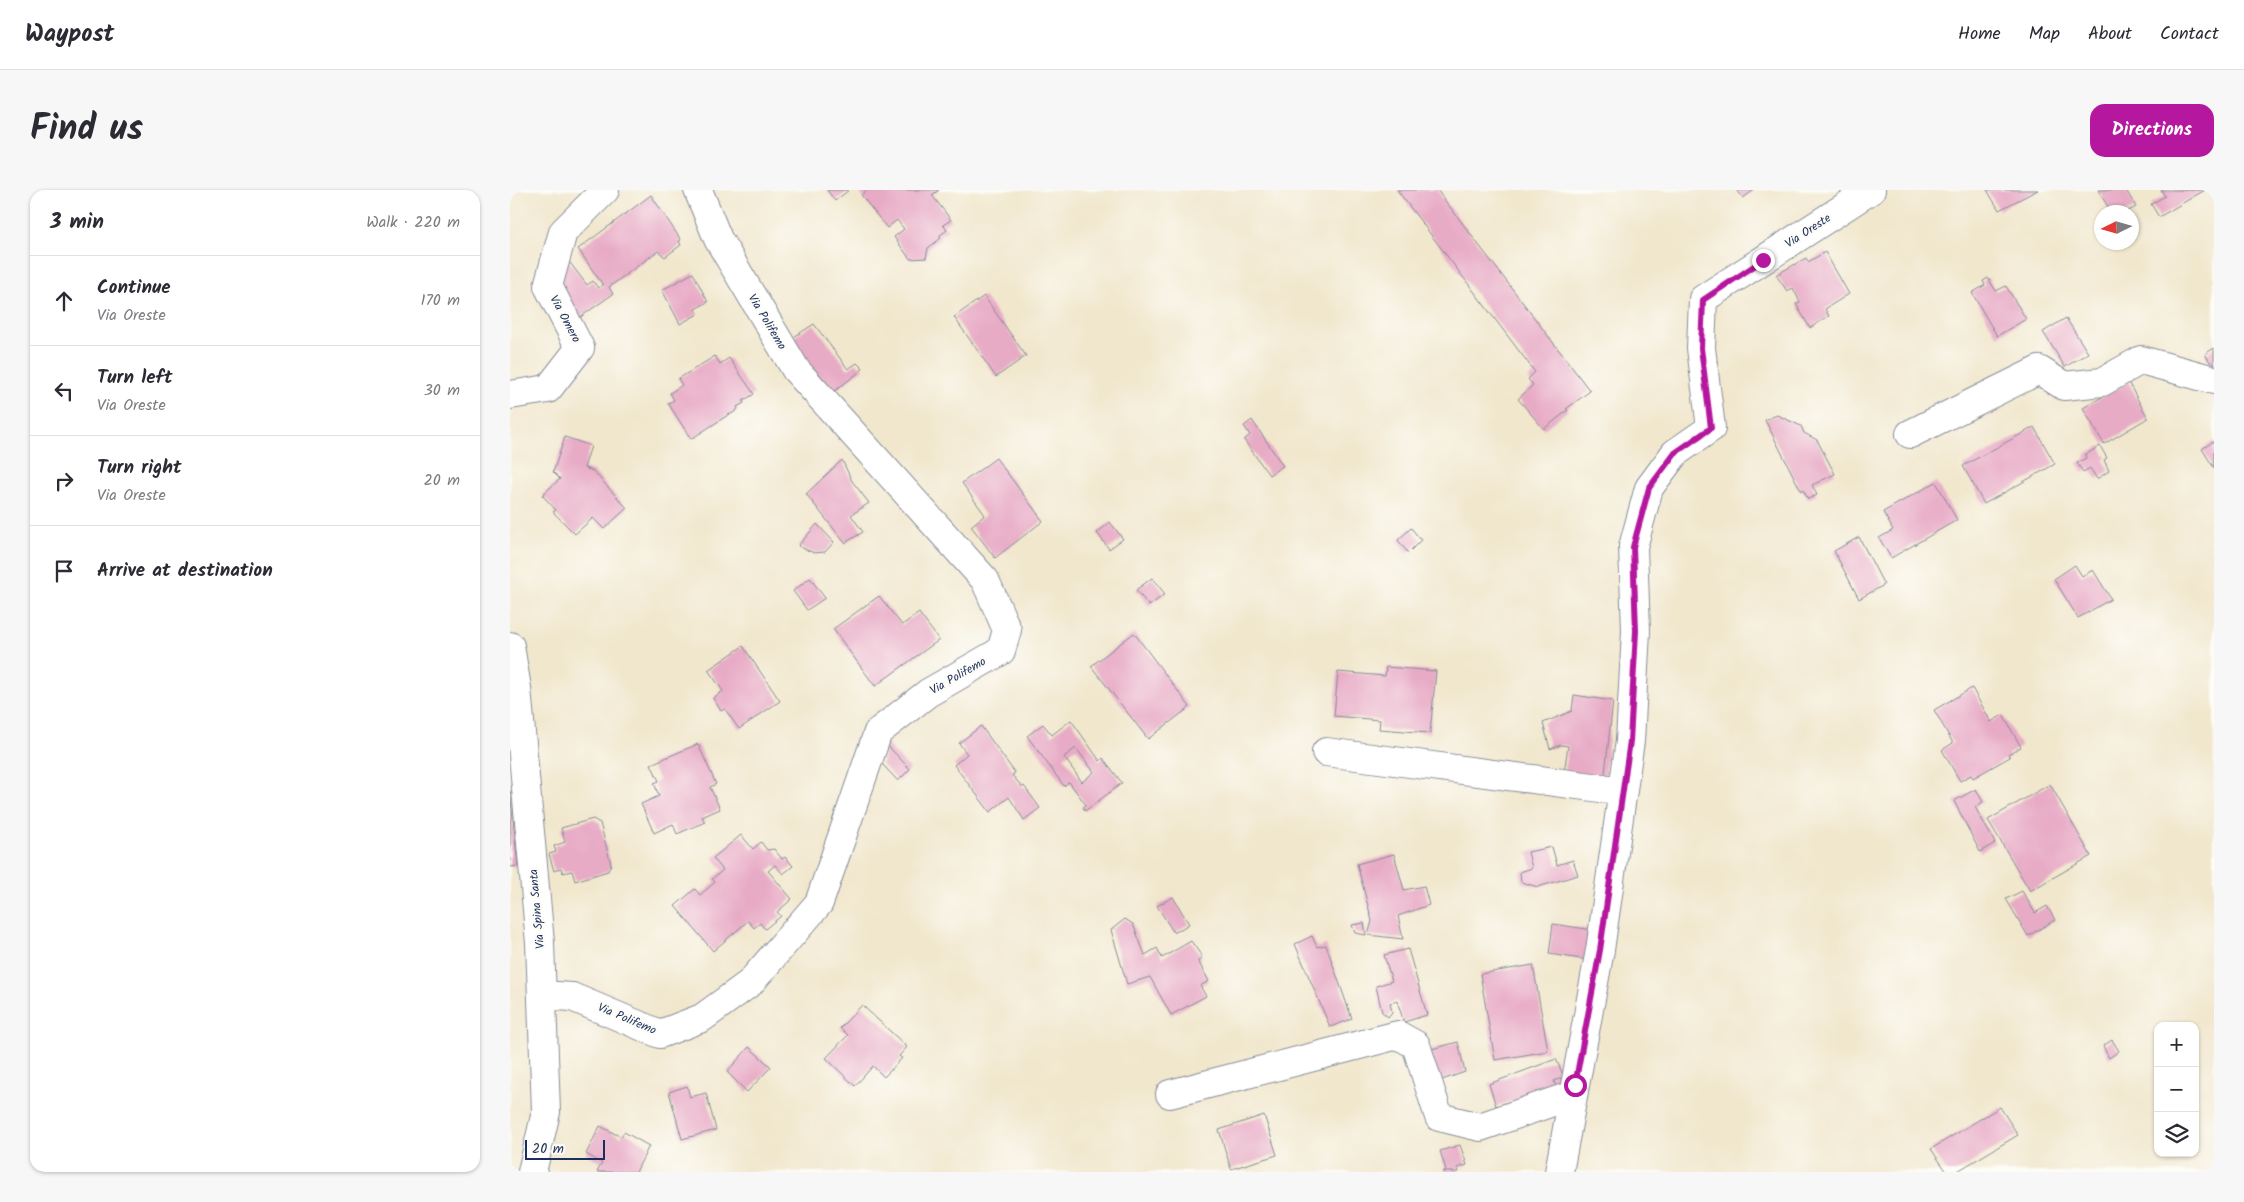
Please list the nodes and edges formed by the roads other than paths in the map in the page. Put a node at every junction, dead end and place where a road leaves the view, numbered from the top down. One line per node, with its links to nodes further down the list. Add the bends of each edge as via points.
1 (605, 190): 5 (street, Via Omero, via 563,232 548,286 580,348 548,389)
2 (698, 190): 10 (street, Via Polifemo, via 718,239 796,370 985,580 1007,630 1000,651 928,693 878,732 819,903 750,983 702,1018 660,1034 572,996)
3 (1871, 190): 9 (street, Via Oreste, via 1703,300 1701,348 1711,428 1675,453 1649,488 1633,547 1636,631 1630,741)
4 (2214, 380): 6 (street, via 2141,360 2102,382 2064,386 2039,370)
5 (510, 395)
6 (1910, 434)
7 (510, 646): 10 (street, Via Spina Santa, via 520,718)
8 (1326, 752): 9 (street)
9 (1623, 791): 12 (street, Via Oreste, via 1600,950)
10 (542, 995): 13 (street, Via Spina Santa, via 546,1112)
11 (1170, 1094): 12 (street, via 1398,1035 1416,1045 1439,1117 1480,1128)
12 (1573, 1095): 14 (street, Via Oreste)
13 (532, 1172)
14 (1559, 1172)

